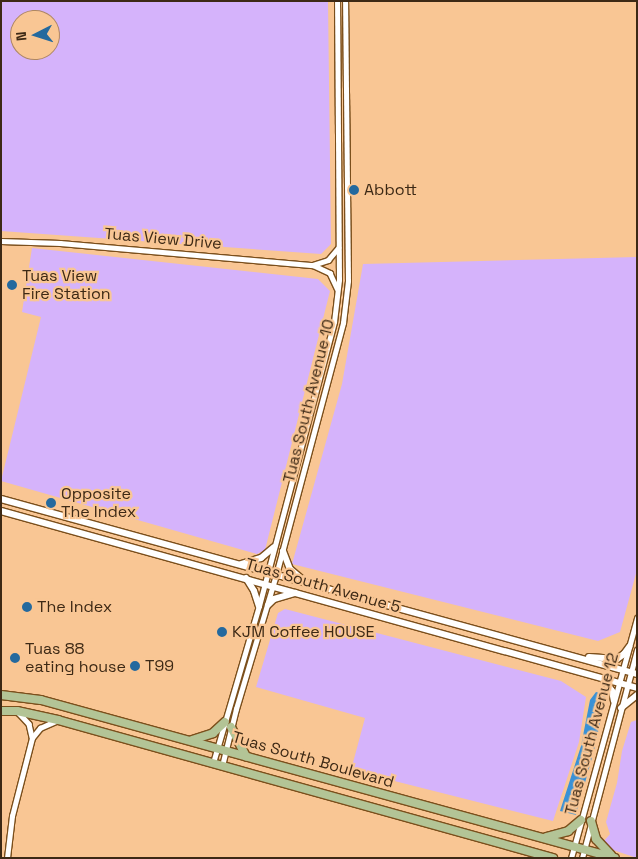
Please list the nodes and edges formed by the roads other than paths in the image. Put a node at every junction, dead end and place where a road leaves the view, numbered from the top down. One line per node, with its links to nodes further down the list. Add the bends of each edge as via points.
1 (337, 1): 4 (street, Tuas South Avenue 10)
2 (345, 1): 10 (street, Tuas South Avenue 10, via 348,281 334,363)
3 (1, 240): 5 (street, Tuas View Drive)
4 (338, 247): 5 (street, via 328,260); 6 (street, Tuas South Avenue 10)
5 (313, 265): 6 (street, Tuas View Drive, via 330,273)
6 (338, 289): 9 (street, Tuas South Avenue 10, via 327,353)
7 (1, 499): 11 (main road, Tuas South Avenue 5)
8 (1, 511): 14 (main road, Tuas South Avenue 5)
9 (274, 547): 11 (main road, via 262,558); 12 (street, Tuas South Avenue 10)
10 (283, 551): 13 (street, Tuas South Avenue 10); 16 (main road, via 290,568)
11 (240, 564): 12 (main road, Tuas South Avenue 5)
12 (267, 573): 13 (main road, Tuas South Avenue 5); 15 (street, Tuas South Avenue 10)
13 (276, 575): 16 (main road, Tuas South Avenue 5); 17 (street, Tuas South Avenue 10)
14 (246, 578): 15 (main road, Tuas South Avenue 5); 20 (main road)
15 (264, 584): 17 (main road, Tuas South Avenue 5); 20 (street, Tuas South Avenue 10)
16 (309, 584): 24 (main road, Tuas South Avenue 5)
17 (273, 587): 18 (main road, Tuas South Avenue 5); 19 (street, Tuas South Avenue 10)
18 (296, 593): 19 (main road, via 278,597); 27 (main road, Tuas South Avenue 5)
19 (268, 605): 38 (street, Tuas South Avenue 10)
20 (259, 606): 38 (street, Tuas South Avenue 10)
21 (637, 618): 22 (street, Tuas South Avenue 12)
22 (629, 647): 24 (main road, via 617,658); 25 (street, Tuas South Avenue 12)
23 (637, 650): 26 (street, Tuas South Avenue 12)
24 (578, 657): 25 (main road, Tuas South Avenue 5)
25 (622, 670): 26 (main road, Tuas South Avenue 5); 28 (street, Tuas South Avenue 12)
26 (634, 673): 29 (street, Tuas South Avenue 12)
27 (604, 679): 28 (main road, Tuas South Avenue 5); 33 (main road)
28 (618, 683): 29 (main road, Tuas South Avenue 5); 33 (street, Tuas South Avenue 12)
29 (627, 686): 30 (main road, Tuas South Avenue 5); 34 (street, Tuas South Avenue 12)
30 (637, 688)
31 (637, 695): 34 (main road)
32 (1, 696): 40 (main road, Tuas South Boulevard, via 41,700)
33 (614, 701): 45 (street, Tuas South Avenue 12)
34 (621, 708): 46 (street, Tuas South Avenue 12)
35 (1, 711): 36 (main road, Tuas South Boulevard)
36 (17, 711): 37 (main road, Tuas South Boulevard); 39 (street, via 29,724)
37 (58, 720): 39 (street, via 43,725); 43 (main road, Tuas South Boulevard)
38 (228, 724): 40 (main road); 41 (street, Tuas South Avenue 10); 41 (street, Tuas South Avenue 10); 42 (main road)
39 (32, 738): 50 (street, via 12,816)
40 (192, 740): 41 (main road, Tuas South Boulevard)
41 (222, 748): 42 (main road, Tuas South Boulevard); 43 (street, Tuas South Avenue 10); 44 (street, Tuas South Avenue 10)
42 (246, 756): 47 (main road, Tuas South Boulevard)
43 (213, 764): 44 (main road, Tuas South Boulevard)
44 (222, 766): 51 (main road, Tuas South Boulevard)
45 (581, 820): 47 (main road, via 568,831); 48 (street, Tuas South Avenue 12)
46 (591, 821): 49 (street, Tuas South Avenue 12); 54 (main road, via 596,839)
47 (544, 838): 48 (main road, Tuas South Boulevard)
48 (574, 846): 49 (main road, Tuas South Boulevard); 52 (street, Tuas South Avenue 12)
49 (584, 849): 53 (street, Tuas South Avenue 12); 54 (main road, Tuas South Boulevard)
50 (7, 858)
51 (553, 858)
52 (571, 858)
53 (582, 858)
54 (615, 858)

